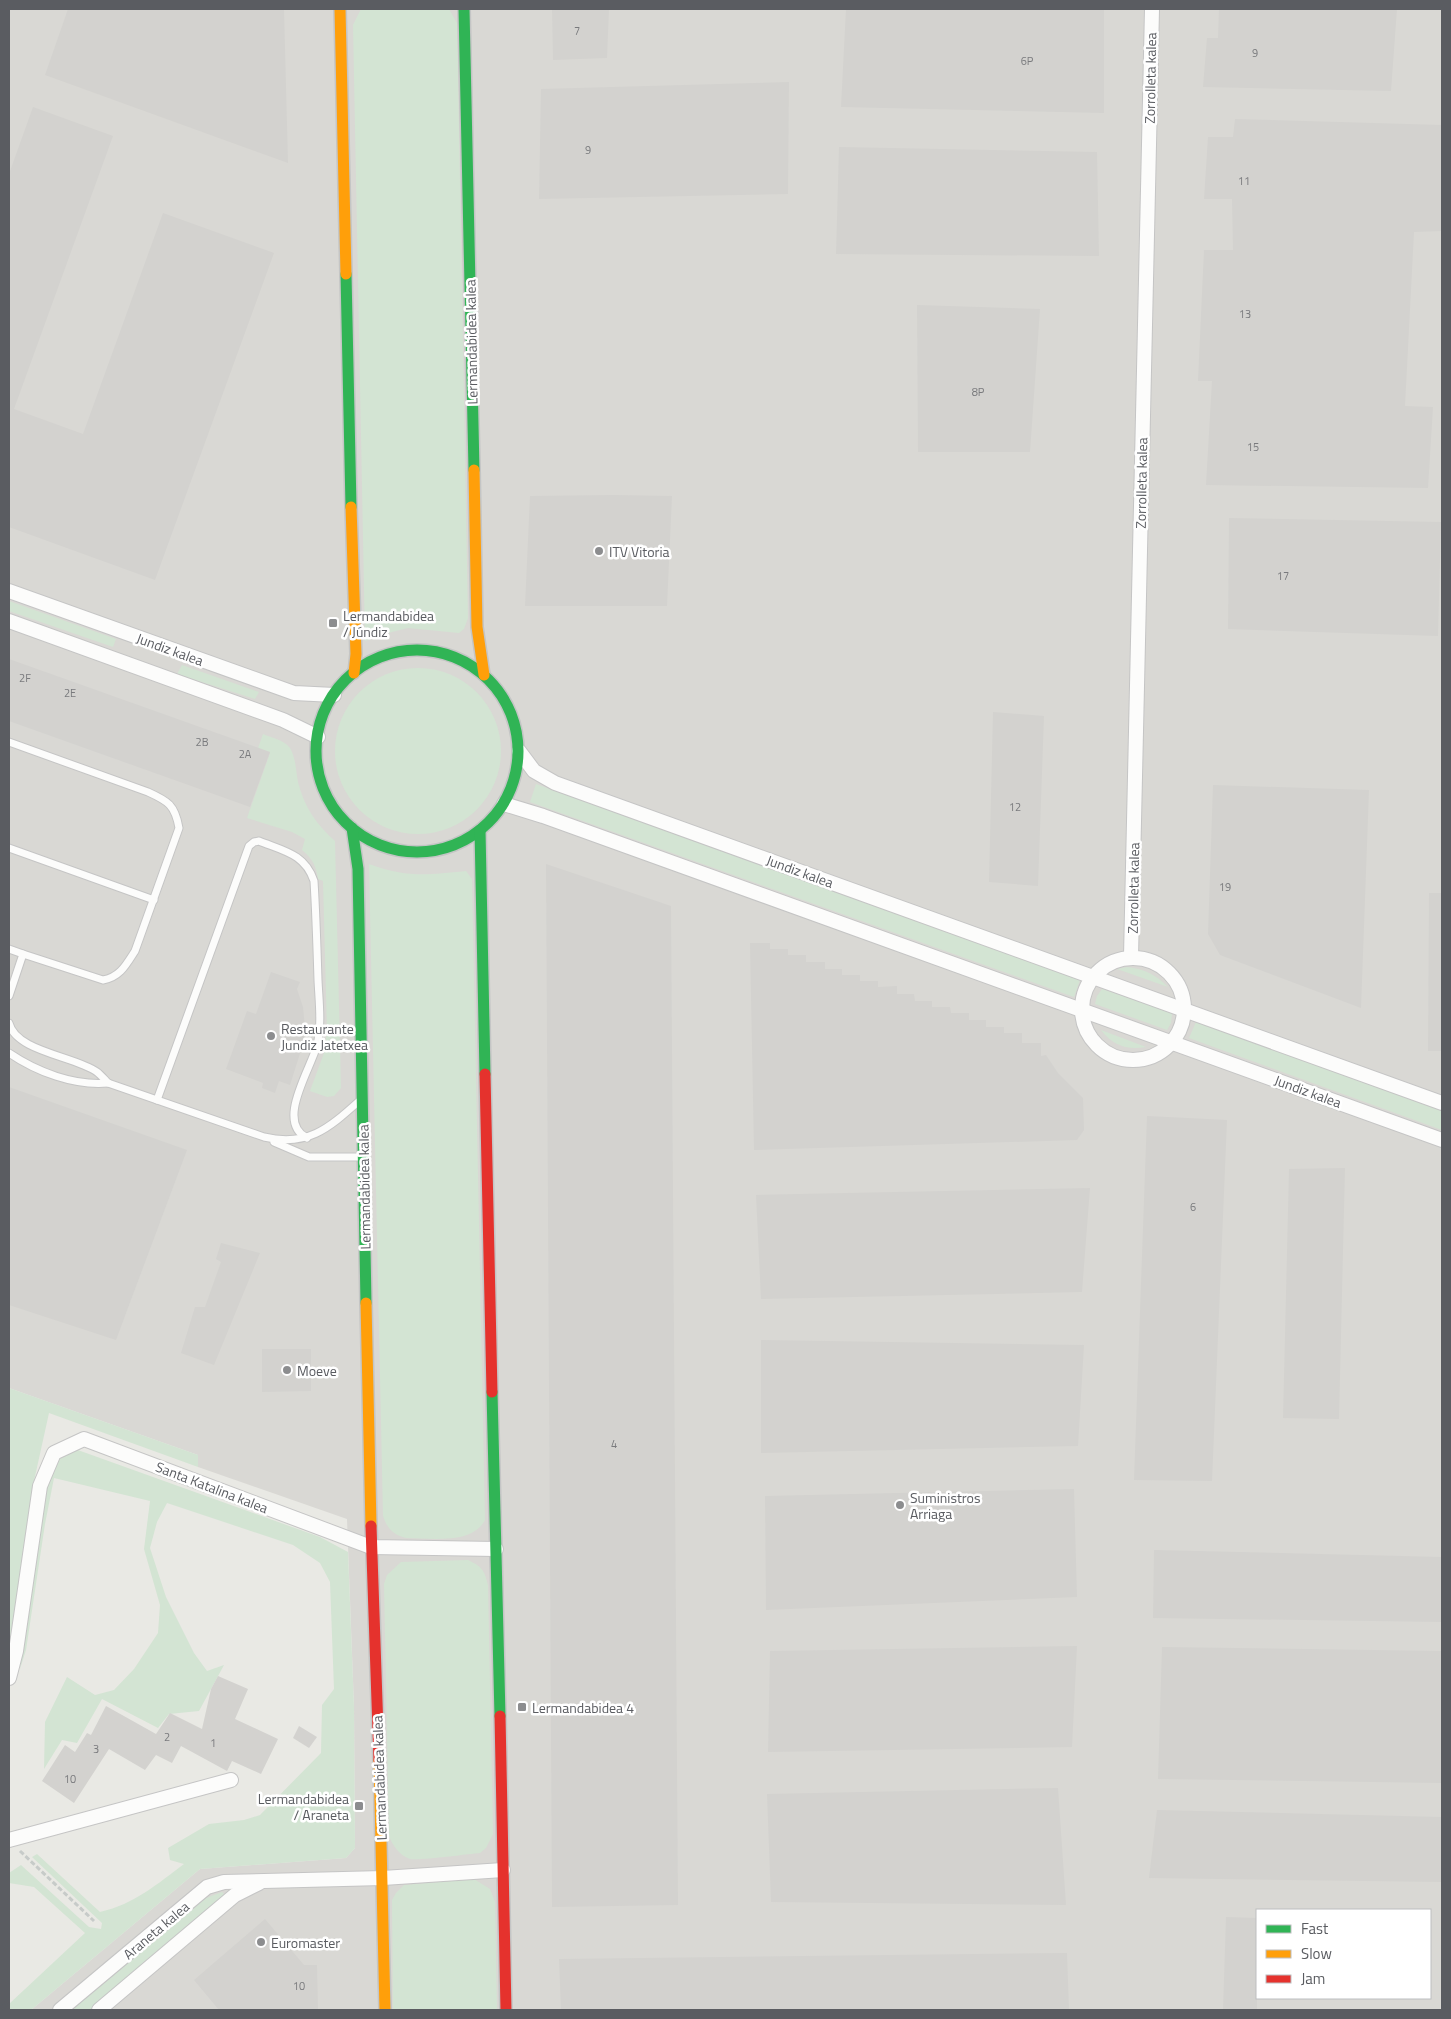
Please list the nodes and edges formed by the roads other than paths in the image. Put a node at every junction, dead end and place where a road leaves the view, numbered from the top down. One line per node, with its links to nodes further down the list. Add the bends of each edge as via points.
1 (340, 9): 6 (street)
2 (464, 9): 7 (street, Lermandabidea kalea, via 477,627)
3 (1152, 9): 19 (street, Zorrolleta kalea)
4 (9, 591): 8 (street, Jundiz kalea, via 294,693)
5 (9, 621): 9 (street, Jundiz kalea, via 283,720)
6 (354, 673): 7 (street, via 378,658 405,651 434,651 460,660); 8 (street)
7 (484, 675): 11 (street, via 503,696 515,722)
8 (334, 695): 9 (street, via 323,715)
9 (318, 737): 13 (street, via 317,757 327,796)
10 (9, 742): 16 (lane, via 148,792 172,806 180,828)
11 (519, 751): 12 (street, via 515,778); 20 (street, Jundiz kalea, via 534,771 555,783)
12 (504, 804): 14 (street); 23 (street, Jundiz kalea)
13 (352, 828): 14 (street, via 393,850 416,852 439,850 461,843); 29 (street, Lermandabidea kalea, via 358,868)
14 (480, 830): 37 (street)
15 (9, 848): 16 (lane)
16 (154, 900): 18 (lane, via 135,951 125,968 114,978 103,980)
17 (9, 949): 18 (lane)
18 (23, 954): 21 (lane)
19 (1131, 958): 20 (street, via 1116,958); 24 (street, via 1155,963 1175,978)
20 (1092, 976): 23 (street); 24 (street, Jundiz kalea)
21 (10, 989): 22 (lane)
22 (9, 996)
23 (1081, 1010): 26 (street, Jundiz kalea); 26 (street, via 1094,1042 1120,1059 1154,1057 1166,1051)
24 (1185, 1010): 26 (street); 31 (street, Jundiz kalea)
25 (9, 1023): 28 (lane, via 10,1030 29,1045 96,1072)
26 (1173, 1042): 34 (street, Jundiz kalea)
27 (9, 1053): 28 (lane, via 34,1067 78,1083)
28 (108, 1083): 30 (lane)
29 (362, 1098): 33 (lane, via 335,1123); 35 (street, Lermandabidea kalea)
30 (156, 1100): 32 (lane); 33 (lane, via 249,846 259,841 297,856 310,868 314,881 320,1021 317,1045 293,1119 300,1134)
31 (1442, 1103)
32 (264, 1137): 33 (lane, via 280,1141); 35 (lane, via 309,1157)
33 (307, 1138)
34 (1442, 1140)
35 (364, 1157): 36 (street, Lermandabidea kalea)
36 (371, 1547): 37 (street); 38 (street, Santa Katalina kalea, via 84,1439 54,1453 40,1486 16,1651); 42 (street, Lermandabidea kalea)
37 (496, 1549): 41 (street)
38 (9, 1678)
39 (231, 1780): 40 (street)
40 (12, 1843)
41 (503, 1870): 42 (street, Araneta kalea); 47 (street)
42 (383, 1878): 43 (street, Araneta kalea); 46 (street, Lermandabidea kalea)
43 (264, 1881): 44 (street, Araneta kalea, via 224,1882 207,1887); 45 (street, Araneta kalea, via 235,1895)
44 (60, 2010)
45 (99, 2010)
46 (385, 2010)
47 (506, 2010)

